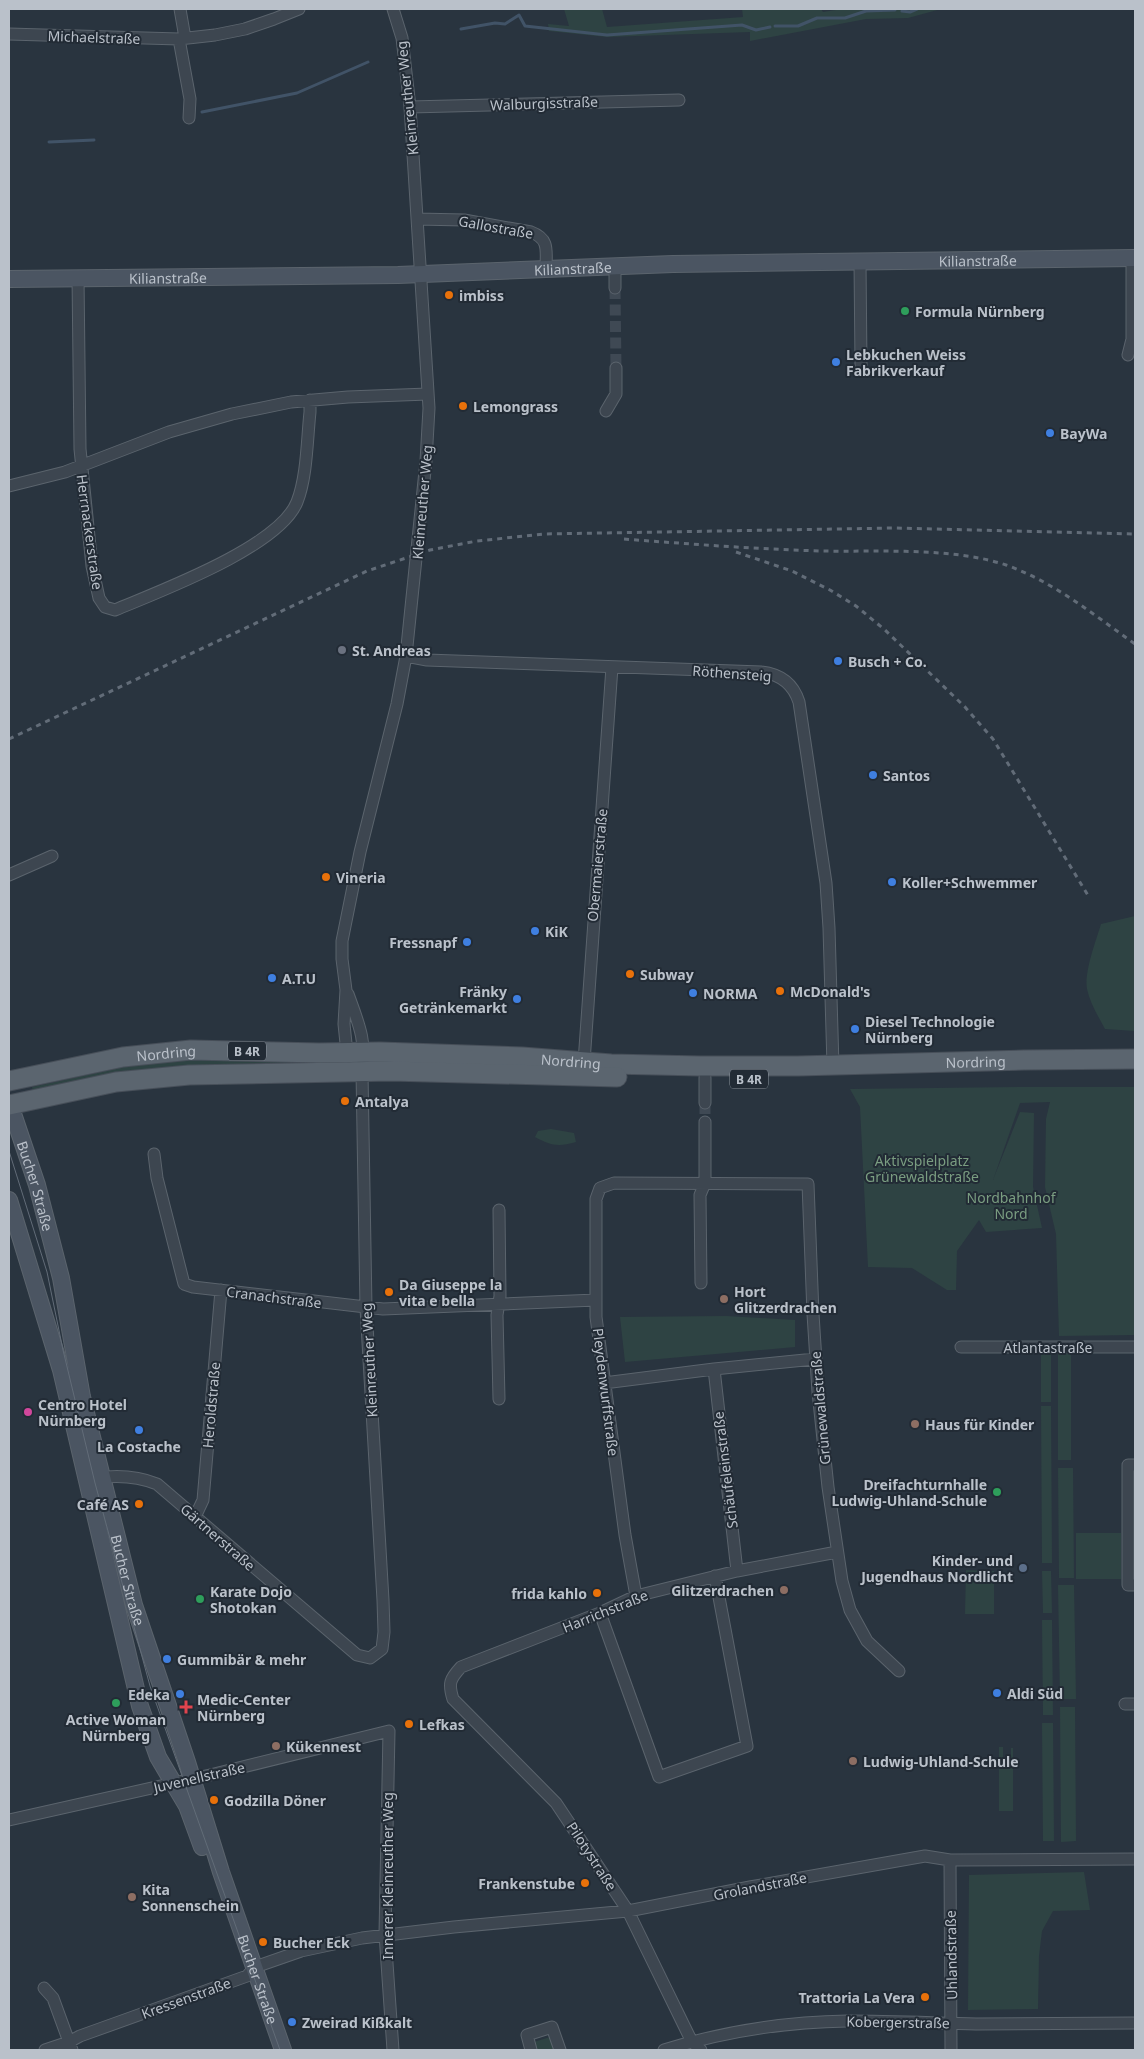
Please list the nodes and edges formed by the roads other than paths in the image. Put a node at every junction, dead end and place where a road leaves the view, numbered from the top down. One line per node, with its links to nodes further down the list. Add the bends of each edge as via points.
1 (180, 9): 5 (street)
2 (299, 9): 5 (street, Michaelstraße, via 244,28)
3 (393, 9): 7 (street, Kleinreuther Weg, via 402,38)
4 (9, 34): 5 (street, Michaelstraße)
5 (182, 39): 8 (street, via 190,99)
6 (679, 100): 7 (street, Walburgisstraße)
7 (410, 107): 9 (street, Kleinreuther Weg)
8 (189, 118)
9 (417, 218): 13 (street, Gallostraße, via 464,220 539,235 544,241); 14 (street, Kleinreuther Weg)
10 (1134, 258): 11 (main road, Kilianstraße); 18 (street, via 1132,339)
11 (860, 262): 12 (main road, Kilianstraße); 19 (street)
12 (615, 266): 13 (main road, Kilianstraße); 17 (street)
13 (546, 269): 14 (main road, Kilianstraße)
14 (421, 274): 16 (main road, Kilianstraße); 21 (street, Kleinreuther Weg)
15 (9, 278): 16 (main road, Kilianstraße)
16 (78, 278): 24 (street, Herrnackerstraße)
17 (615, 288)
18 (1128, 354)
19 (861, 365)
20 (616, 368): 23 (street, via 616,394)
21 (428, 394): 22 (street); 26 (street, Kleinreuther Weg, via 426,461)
22 (310, 400): 24 (street, via 201,422); 24 (street, Herrnackerstraße, via 301,489 291,514 282,525 224,561 115,610 105,607 99,598 92,566)
23 (606, 410)
24 (81, 464): 25 (street, via 65,472)
25 (9, 486)
26 (406, 656): 27 (street, Röthensteig, via 427,660); 30 (street, Kleinreuther Weg, via 344,926 342,959)
27 (612, 668): 33 (street, Obermaierstraße); 34 (street, Röthensteig, via 773,673 784,678 797,695 826,882)
28 (52, 856): 29 (street)
29 (9, 875)
30 (346, 990): 31 (street, Kleinreuther Weg, via 344,1024); 31 (street, Kleinreuther Weg, via 362,1034)
31 (356, 1052): 33 (main road, Nordring / B 4R); 35 (street, Kleinreuther Weg); 35 (street, Kleinreuther Weg); 38 (main road, Nordring / B 4R, via 164,1052 123,1057)
32 (1135, 1059): 34 (main road, Nordring / B 4R)
33 (584, 1062): 34 (main road, Nordring / B 4R)
34 (833, 1066)
35 (362, 1072): 37 (main road, Nordring / B 4R); 40 (main road, Nordring / B 4R, via 156,1077); 50 (street, Kleinreuther Weg)
36 (1135, 1072): 37 (main road, Nordring / B 4R)
37 (704, 1078): 39 (street)
38 (9, 1081)
39 (704, 1103)
40 (9, 1104): 58 (main road, Bucher Straße, via 53,1246 69,1316)
41 (705, 1122): 43 (street)
42 (154, 1154): 47 (street, Cranachstraße, via 184,1284)
43 (705, 1184): 46 (street, via 700,1194); 48 (street, Pleydenwurffstraße, via 614,1183 600,1188 596,1200); 53 (street, Grünewaldstraße, via 808,1184)
44 (9, 1200): 58 (main road, Bucher Straße)
45 (499, 1210): 49 (street)
46 (701, 1283)
47 (221, 1290): 50 (street, Cranachstraße); 59 (street, Heroldstraße, via 203,1500)
48 (596, 1300): 49 (street, Cranachstraße); 55 (street, Pleydenwurffstraße)
49 (499, 1305): 50 (street, Cranachstraße); 56 (street)
50 (366, 1308): 66 (street, Kleinreuther Weg, via 383,1600)
51 (961, 1347): 52 (street, Atlantastraße)
52 (1135, 1347)
53 (815, 1359): 54 (street); 60 (street, Grünewaldstraße)
54 (714, 1369): 55 (street); 61 (street, Schäufeleinstraße)
55 (604, 1383): 64 (street, Pleydenwurffstraße, via 624,1535)
56 (499, 1399)
57 (1135, 1465): 63 (street, via 1128,1465 1128,1585)
58 (95, 1478): 59 (street, Gärtnerstraße, via 127,1476 157,1484); 70 (main road, Bucher Straße); 71 (main road, Bucher Straße, via 136,1693 153,1744)
59 (195, 1517): 66 (street, Gärtnerstraße, via 357,1655 370,1658)
60 (836, 1552): 61 (street, Harrichstraße); 67 (street, Grünewaldstraße, via 850,1610 858,1627 867,1641)
61 (737, 1571): 62 (street, Harrichstraße)
62 (715, 1576): 64 (street, Harrichstraße); 65 (street, via 747,1746 658,1776)
63 (1135, 1585)
64 (636, 1596): 65 (street, Harrichstraße)
65 (600, 1613): 68 (street, Harrichstraße, via 461,1667 452,1677)
66 (382, 1649)
67 (899, 1672)
68 (450, 1687): 75 (street, Pilotystraße, via 452,1699 556,1803)
69 (389, 1731): 70 (street, Juvenellstraße); 76 (street, Innerer Kleinreuther Weg)
70 (192, 1778): 71 (street, Juvenellstraße); 77 (main road, Bucher Straße)
71 (173, 1782): 72 (street, Juvenellstraße); 77 (main road, Bucher Straße, via 186,1806)
72 (9, 1820)
73 (950, 1860): 74 (street, Grolandstraße); 75 (street, Grolandstraße, via 925,1856); 79 (street, Uhlandstraße)
74 (1135, 1860)
75 (628, 1911): 76 (street, Grolandstraße); 81 (street, Pilotystraße)
76 (385, 1934): 77 (street, Kressenstraße, via 332,1943); 86 (street, Innerer Kleinreuther Weg)
77 (251, 1971): 82 (street, Kressenstraße, via 80,2036); 84 (main road, Bucher Straße); 85 (main road, Bucher Straße)
78 (44, 1988): 82 (street, via 53,1998)
79 (952, 2022): 80 (street, Kobergerstraße); 81 (street, Kobergerstraße, via 806,2023); 91 (street, Uhlandstraße)
80 (1135, 2023)
81 (692, 2042): 89 (street, Kobergerstraße); 90 (street, Pilotystraße)
82 (70, 2046): 83 (street, Kressenstraße)
83 (45, 2050)
84 (272, 2050)
85 (283, 2050)
86 (393, 2050)
87 (531, 2050): 88 (street, via 527,2035 552,2027)
88 (560, 2050)
89 (664, 2050)
90 (701, 2050)
91 (952, 2050)

